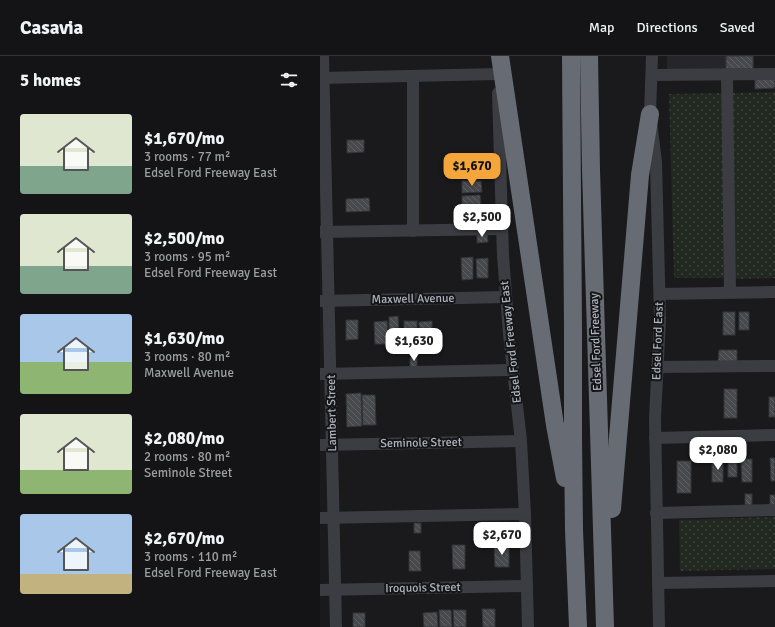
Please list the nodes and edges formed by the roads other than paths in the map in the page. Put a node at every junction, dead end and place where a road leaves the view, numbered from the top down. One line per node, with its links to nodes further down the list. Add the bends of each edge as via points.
1 (323, 56): 11 (street, Lambert Street)
2 (499, 56): 6 (street, Edsel Ford Freeway East); 35 (highway, via 555,424)
3 (571, 56): 35 (highway, Edsel Ford Freeway)
4 (589, 56): 41 (highway, Edsel Ford Freeway)
5 (652, 56): 9 (street, Edsel Ford East)
6 (498, 74): 10 (street); 13 (street, Edsel Ford Freeway East)
7 (727, 74): 8 (street); 9 (street); 16 (street)
8 (775, 74)
9 (652, 75): 12 (street, Edsel Ford East)
10 (413, 76): 11 (street); 14 (street)
11 (322, 78): 15 (street, Lambert Street)
12 (650, 114): 18 (street, Edsel Ford East, via 656,162); 41 (highway, via 640,176)
13 (502, 229): 14 (street); 19 (street, Edsel Ford Freeway East)
14 (413, 231): 15 (street)
15 (324, 232): 20 (street, Lambert Street)
16 (730, 292): 17 (street); 18 (street)
17 (775, 292)
18 (660, 294): 22 (street, Edsel Ford East)
19 (506, 297): 20 (street, Maxwell Avenue); 23 (street, Edsel Ford Freeway East)
20 (324, 301): 24 (street, Lambert Street)
21 (775, 366): 22 (street)
22 (657, 367): 26 (street, Edsel Ford East)
23 (513, 370): 24 (street); 27 (street, Edsel Ford Freeway East)
24 (325, 373): 29 (street, Lambert Street)
25 (775, 435): 26 (street)
26 (655, 438): 31 (street, Edsel Ford East)
27 (521, 441): 29 (street, Seminole Street); 32 (street, Edsel Ford Freeway East)
28 (320, 445): 29 (street, Seminole Street)
29 (332, 445): 34 (street, Lambert Street)
30 (775, 510): 31 (street)
31 (656, 513): 37 (street, Edsel Ford East)
32 (525, 514): 34 (street); 38 (street, Edsel Ford Freeway East)
33 (320, 518): 34 (street)
34 (334, 518): 40 (street, Lambert Street)
35 (574, 530): 44 (highway, Edsel Ford Freeway)
36 (775, 581): 37 (street)
37 (658, 583): 46 (street, Edsel Ford East)
38 (527, 586): 40 (street, Iroquois Street); 43 (street, Edsel Ford Freeway East)
39 (320, 590): 40 (street, Iroquois Street)
40 (335, 590): 42 (street, Lambert Street)
41 (605, 597): 45 (highway, Edsel Ford Freeway)
42 (336, 627)
43 (528, 627)
44 (578, 627)
45 (605, 627)
46 (659, 627)

